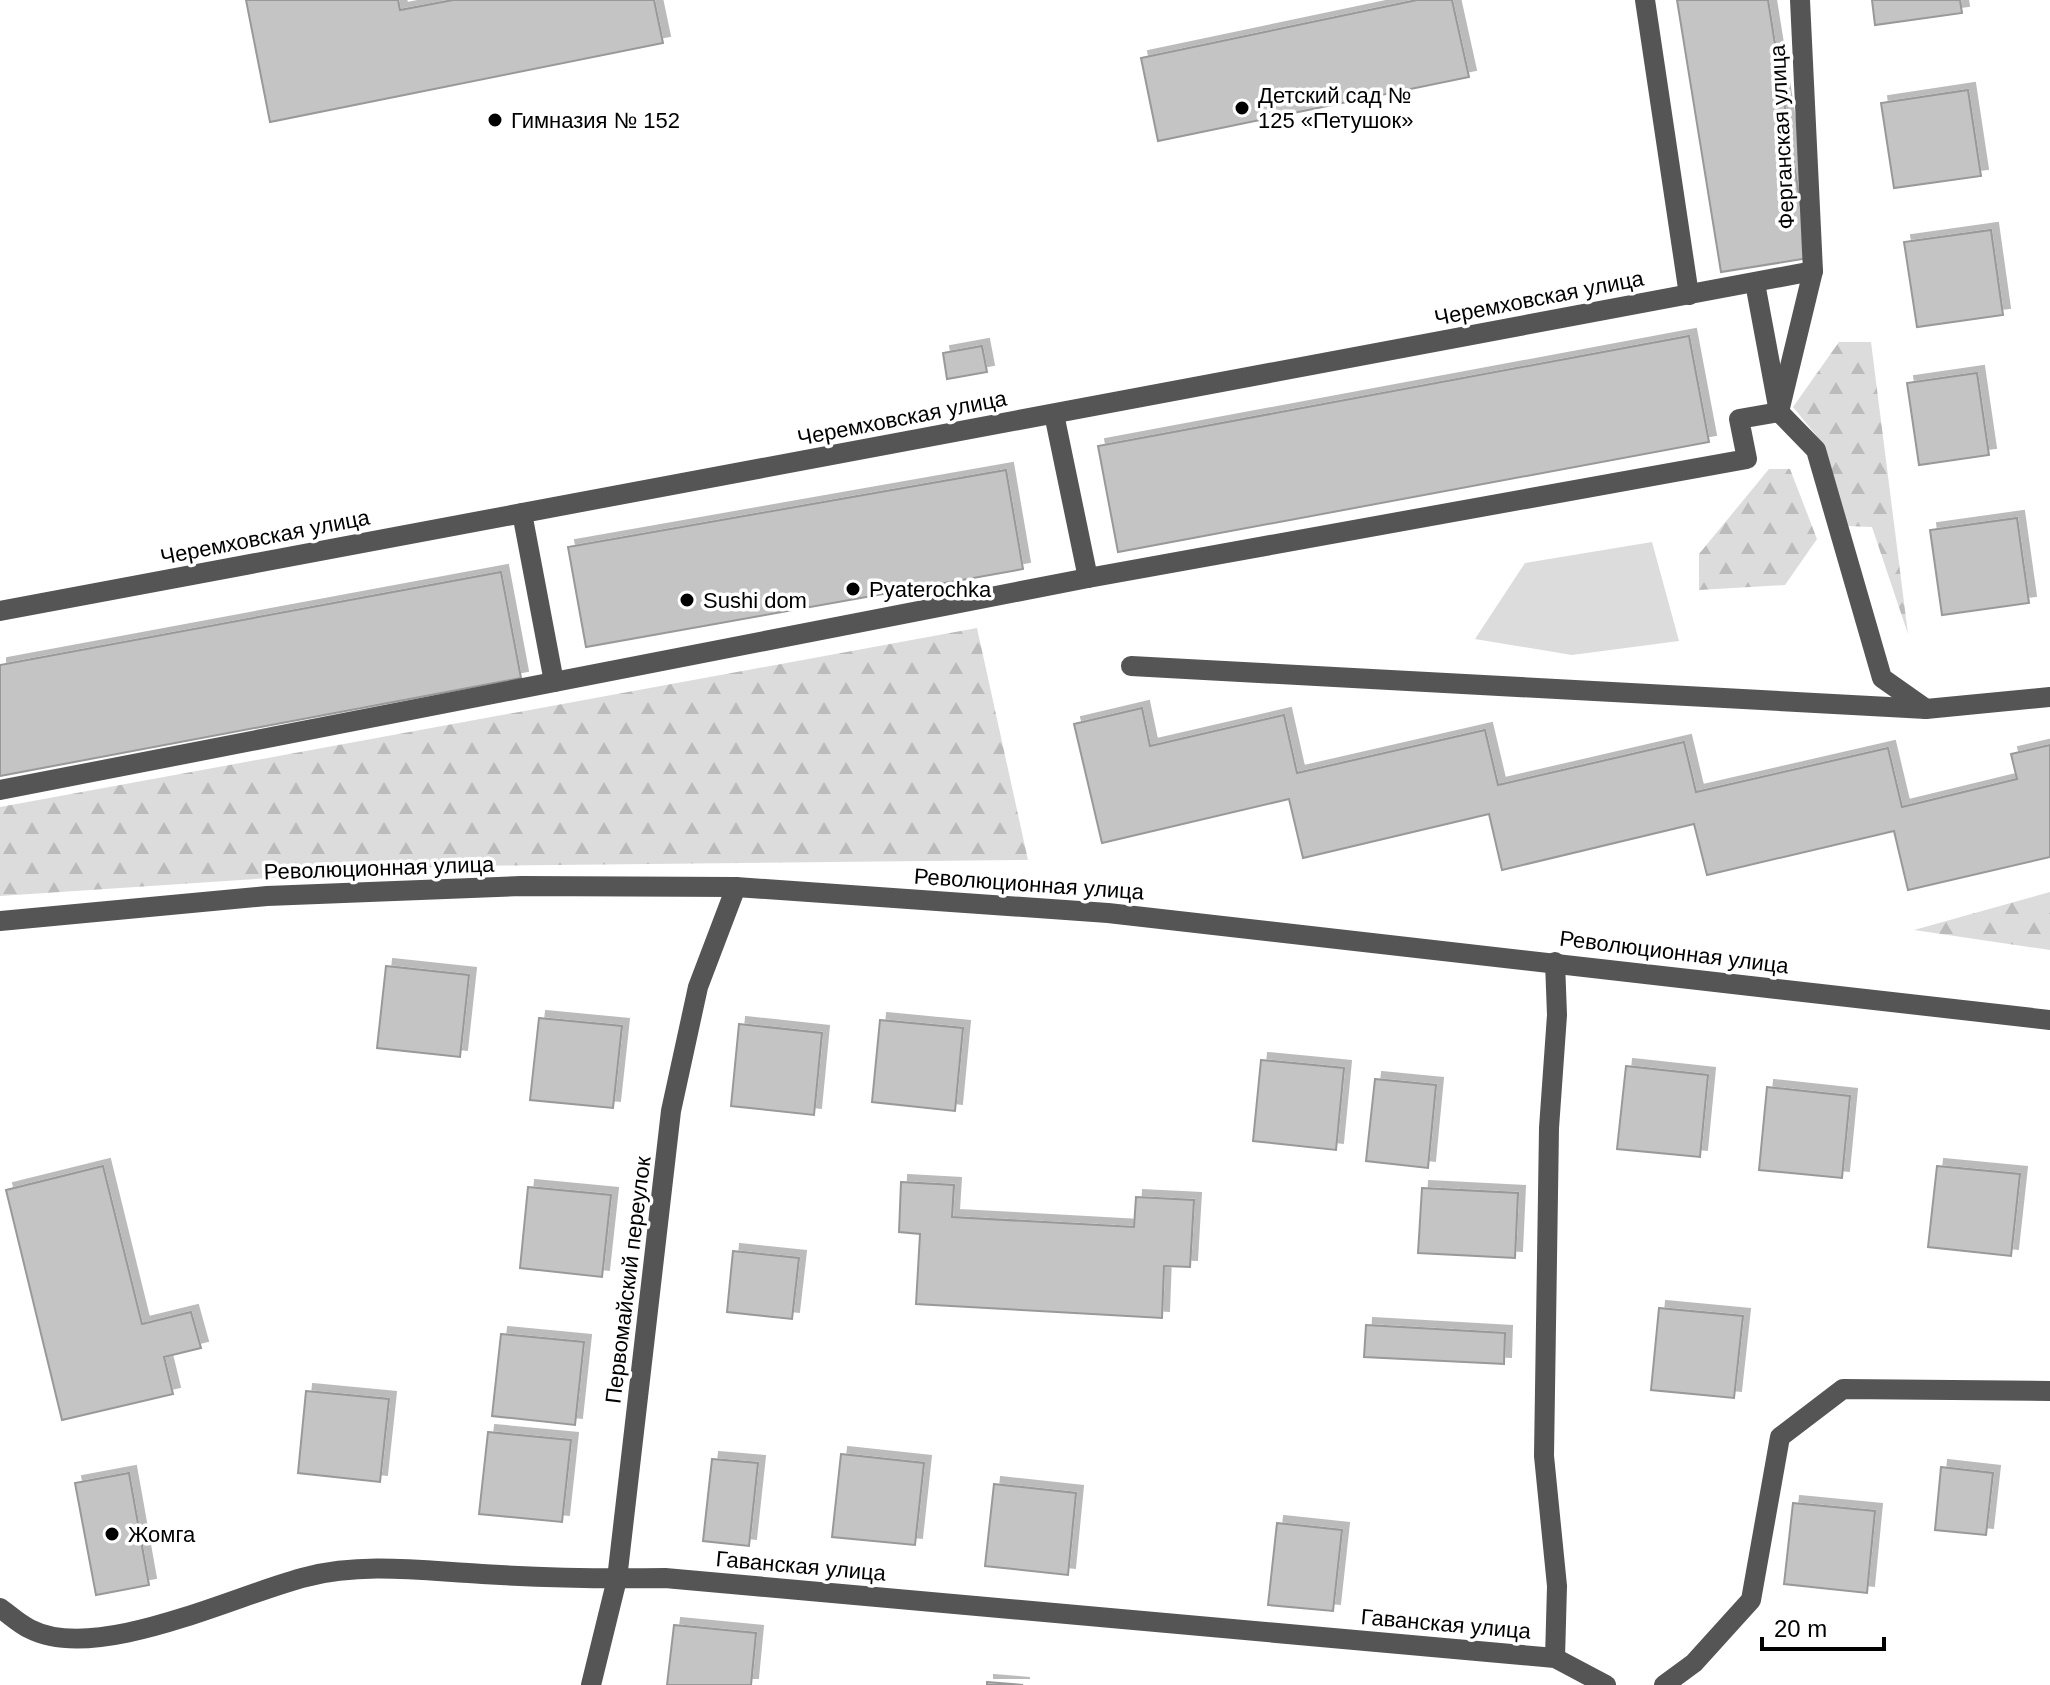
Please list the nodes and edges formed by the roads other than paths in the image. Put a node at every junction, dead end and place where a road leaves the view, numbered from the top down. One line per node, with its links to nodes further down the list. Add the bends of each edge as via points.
1 (1645, 0): 5 (street)
2 (1800, 0): 3 (street, Ферганская улица)
3 (1813, 271): 4 (street, Черемховская улица); 6 (street, Ферганская улица)
4 (1755, 283): 5 (street, Черемховская улица); 6 (street)
5 (1689, 295): 7 (street, Черемховская улица)
6 (1779, 412): 9 (street, via 1739,419 1747,459); 14 (street, via 1816,450 1882,678)
7 (1054, 414): 8 (street, Черемховская улица); 9 (street)
8 (522, 513): 10 (street, Черемховская улица); 12 (street)
9 (1088, 578): 12 (street)
10 (0, 611)
11 (1131, 666): 14 (street)
12 (554, 682): 15 (street)
13 (2050, 697): 14 (street)
14 (1926, 709)
15 (0, 790)
16 (736, 887): 17 (street, Революционная улица, via 521,886 267,896); 18 (street, Революционная улица, via 1108,913); 21 (street, Первомайский переулок, via 698,987 671,1111)
17 (0, 921)
18 (1555, 962): 19 (street, Революционная улица); 23 (street, via 1544,1456 1557,1586)
19 (2050, 1020)
20 (2050, 1391): 26 (street, via 1843,1389 1780,1437 1751,1600 1694,1663)
21 (617, 1579): 22 (street, Гаванская улица, via 348,1570 307,1576 150,1628 93,1637 57,1637 31,1630); 23 (street, Гаванская улица, via 665,1578); 24 (street, Первомайский переулок)
22 (0, 1608)
23 (1555, 1658): 25 (street, Гаванская улица)
24 (591, 1685)
25 (1606, 1685)
26 (1664, 1685)

